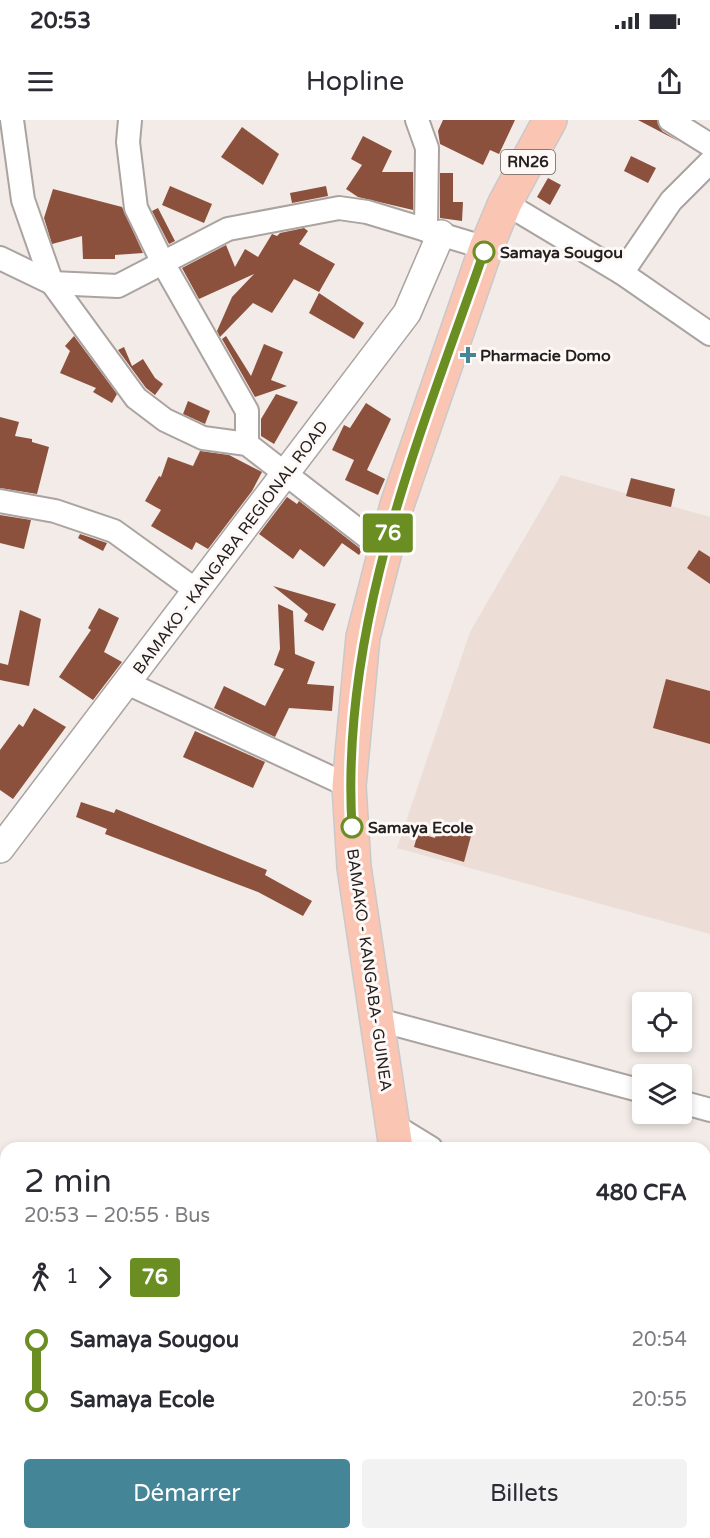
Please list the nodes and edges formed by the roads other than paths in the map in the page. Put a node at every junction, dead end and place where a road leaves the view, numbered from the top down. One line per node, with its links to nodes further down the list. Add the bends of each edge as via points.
1 (12, 120): 14 (street, via 22,200)
2 (130, 120): 12 (street, via 128,142 136,208)
3 (417, 120): 9 (street, via 427,148)
4 (550, 120): 8 (main road, RN26)
5 (670, 120): 6 (street)
6 (710, 145)
7 (710, 162): 13 (street, via 671,201)
8 (505, 203): 10 (main road, BAMAKO - KANGABA- GUINEA / RN26); 13 (street)
9 (434, 232): 10 (street); 12 (street, via 339,208 228,229); 17 (street, BAMAKO - KANGABA REGIONAL ROAD, via 407,313)
10 (486, 248): 19 (main road, BAMAKO - KANGABA- GUINEA / RN26)
11 (0, 258): 14 (street)
12 (163, 263): 14 (street, via 118,286); 16 (street, via 247,411)
13 (622, 273): 15 (street)
14 (52, 283): 16 (street, via 136,398 165,420 203,438)
15 (710, 334)
16 (247, 444): 17 (street)
17 (286, 474): 19 (street); 20 (street, BAMAKO - KANGABA REGIONAL ROAD)
18 (0, 501): 20 (street, via 55,511 114,531)
19 (384, 550): 22 (main road, BAMAKO - KANGABA- GUINEA / RN26, via 363,637)
20 (197, 591): 21 (street, BAMAKO - KANGABA REGIONAL ROAD)
21 (127, 683): 22 (street); 23 (street, BAMAKO - KANGABA REGIONAL ROAD)
22 (350, 786): 24 (main road, BAMAKO - KANGABA- GUINEA / RN26, via 354,867)
23 (0, 849)
24 (375, 1019): 25 (street); 28 (main road, BAMAKO - KANGABA- GUINEA / RN26)
25 (632, 1088)
26 (692, 1105): 27 (street)
27 (710, 1110)
28 (394, 1136): 29 (street)
29 (412, 1142)

